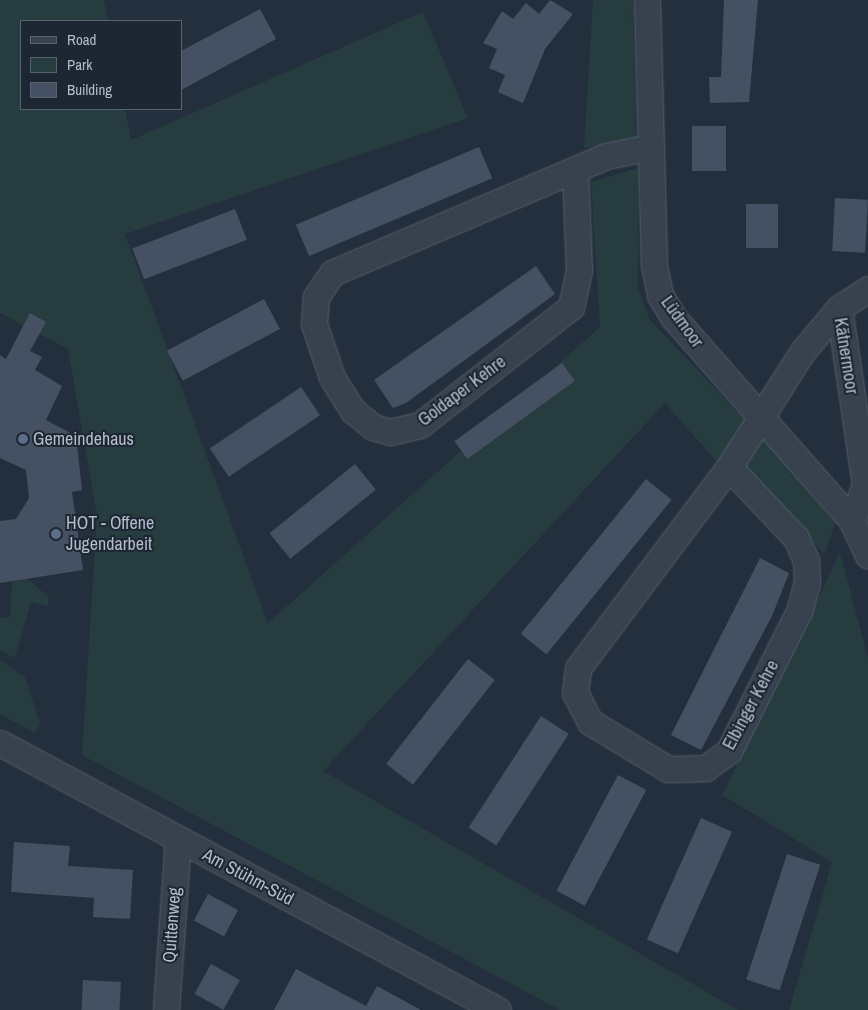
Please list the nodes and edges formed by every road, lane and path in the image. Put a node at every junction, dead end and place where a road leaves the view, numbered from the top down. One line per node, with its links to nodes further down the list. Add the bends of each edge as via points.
1 (647, 0): 2 (street, Lüdmoor)
2 (650, 147): 3 (street, Goldaper Kehre, via 606,156); 6 (street, Lüdmoor, via 654,266 660,294 673,317)
3 (576, 170): 3 (street, Goldaper Kehre, via 341,267 325,280 316,297 314,324 332,377 352,411 373,427 390,432 420,425 571,307 579,270)
4 (868, 289): 5 (street, Kätnermoor)
5 (839, 308): 6 (street, Kätnermoor, via 804,351); 8 (street, Kätnermoor, via 865,485)
6 (761, 418): 7 (street, Elbinger Kehre); 8 (street, Lüdmoor)
7 (729, 467): 7 (street, Elbinger Kehre, via 586,652 575,677 578,702 590,722 668,769 706,768 729,751 799,611 808,582 806,560 796,538)
8 (852, 521): 9 (street, Lüdmoor)
9 (868, 556)
10 (0, 743): 11 (street, Am Stühm-Süd)
11 (178, 840): 12 (street, Quittenweg); 13 (street, Am Stühm-Süd)
12 (166, 1010)
13 (498, 1010)

